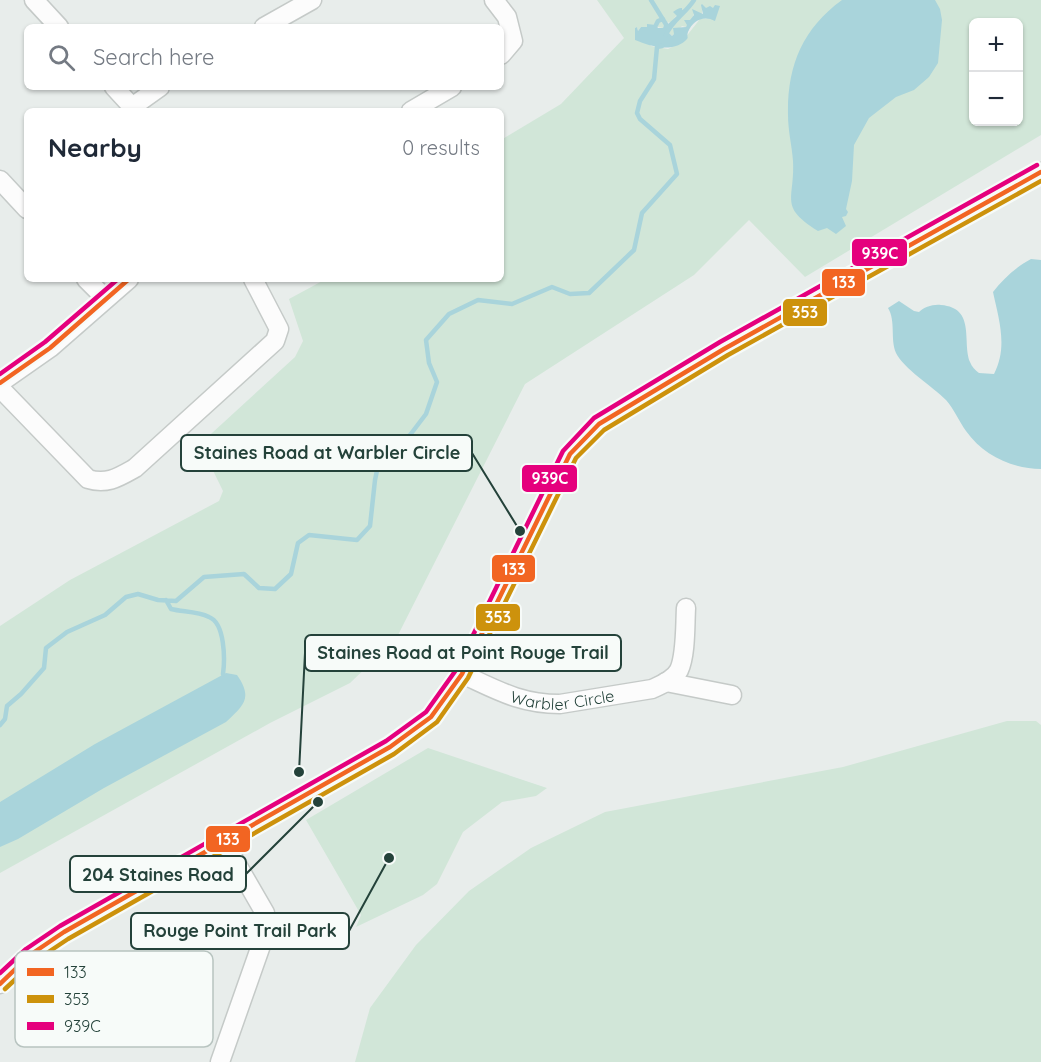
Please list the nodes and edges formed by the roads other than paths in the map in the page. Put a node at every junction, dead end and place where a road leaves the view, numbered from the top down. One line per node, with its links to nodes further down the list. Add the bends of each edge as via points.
1 (34, 0): 4 (street)
2 (312, 0): 5 (street)
3 (494, 0): 6 (street, via 507,17 513,41)
4 (56, 24)
5 (269, 24)
6 (504, 52)
7 (117, 90): 10 (street)
8 (156, 90): 11 (street)
9 (447, 90): 12 (street)
10 (133, 108)
11 (135, 108)
12 (416, 108)
13 (1041, 172): 23 (street, via 598,424 570,454)
14 (0, 180): 15 (street)
15 (24, 206)
16 (89, 282): 19 (street)
17 (125, 282): 19 (street)
18 (255, 282): 21 (street, via 279,329 275,342 135,468 113,480 99,483 88,479)
19 (105, 298): 20 (street, via 50,348)
20 (0, 383)
21 (0, 388)
22 (686, 608): 24 (street, via 682,658 678,672)
23 (462, 674): 24 (street, Warbler Circle, via 517,699 546,704 652,689); 26 (street, via 431,717 390,747)
24 (666, 682): 25 (street, Warbler Circle)
25 (732, 695)
26 (224, 842): 27 (street, via 64,931); 30 (street, via 265,913 265,934)
27 (36, 951)
28 (15, 967): 29 (street)
29 (0, 984)
30 (220, 1062)

